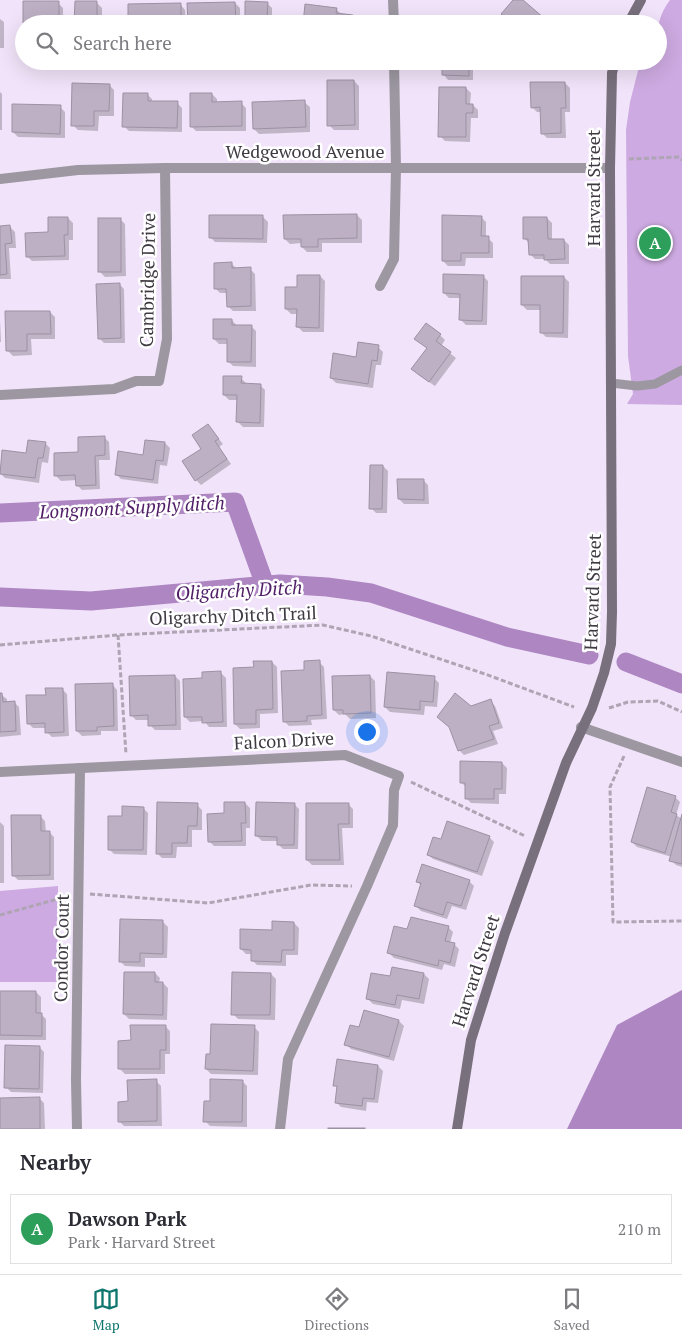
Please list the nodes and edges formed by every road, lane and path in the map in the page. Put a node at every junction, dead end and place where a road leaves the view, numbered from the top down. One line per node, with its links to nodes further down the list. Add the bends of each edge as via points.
1 (393, 0): 3 (street)
2 (641, 0): 4 (street)
3 (394, 15)
4 (633, 15)
5 (394, 70): 10 (street)
6 (613, 70): 11 (street, Harvard Street)
7 (629, 159): 8 (path, via 678,157)
8 (682, 160)
9 (165, 168): 10 (street, Wedgewood Avenue); 12 (street, Wedgewood Avenue, via 78,170); 16 (street, Cambridge Drive, via 167,339 160,381 136,381 114,389)
10 (396, 168): 11 (street, Wedgewood Avenue); 13 (street, via 394,258)
11 (610, 168): 15 (street, Harvard Street)
12 (0, 179)
13 (380, 286)
14 (682, 370): 15 (lane, via 655,384)
15 (611, 383): 22 (street, Harvard Street, via 611,644 592,708)
16 (0, 395)
17 (118, 634): 18 (path, Oligarchy Ditch Trail); 19 (path, Oligarchy Ditch Trail, via 323,625 372,636); 25 (path)
18 (0, 645)
19 (574, 708)
20 (609, 708): 21 (path, via 628,702 658,702)
21 (682, 712)
22 (582, 728): 23 (street); 29 (street, Harvard Street)
23 (629, 744): 24 (street); 33 (path, via 610,787 613,922)
24 (682, 762)
25 (126, 765): 26 (street, Falcon Drive); 28 (street, Falcon Drive, via 345,755)
26 (80, 768): 27 (street, Falcon Drive); 31 (street, Condor Court)
27 (0, 772)
28 (399, 776): 29 (path); 30 (street, via 394,790 393,825)
29 (538, 841): 36 (street, Harvard Street, via 471,1040)
30 (367, 886): 31 (path, via 310,885 208,903); 35 (street, via 288,1059)
31 (79, 893): 32 (path); 34 (street, Condor Court)
32 (0, 915)
33 (682, 921)
34 (77, 1129)
35 (280, 1129)
36 (456, 1129)

